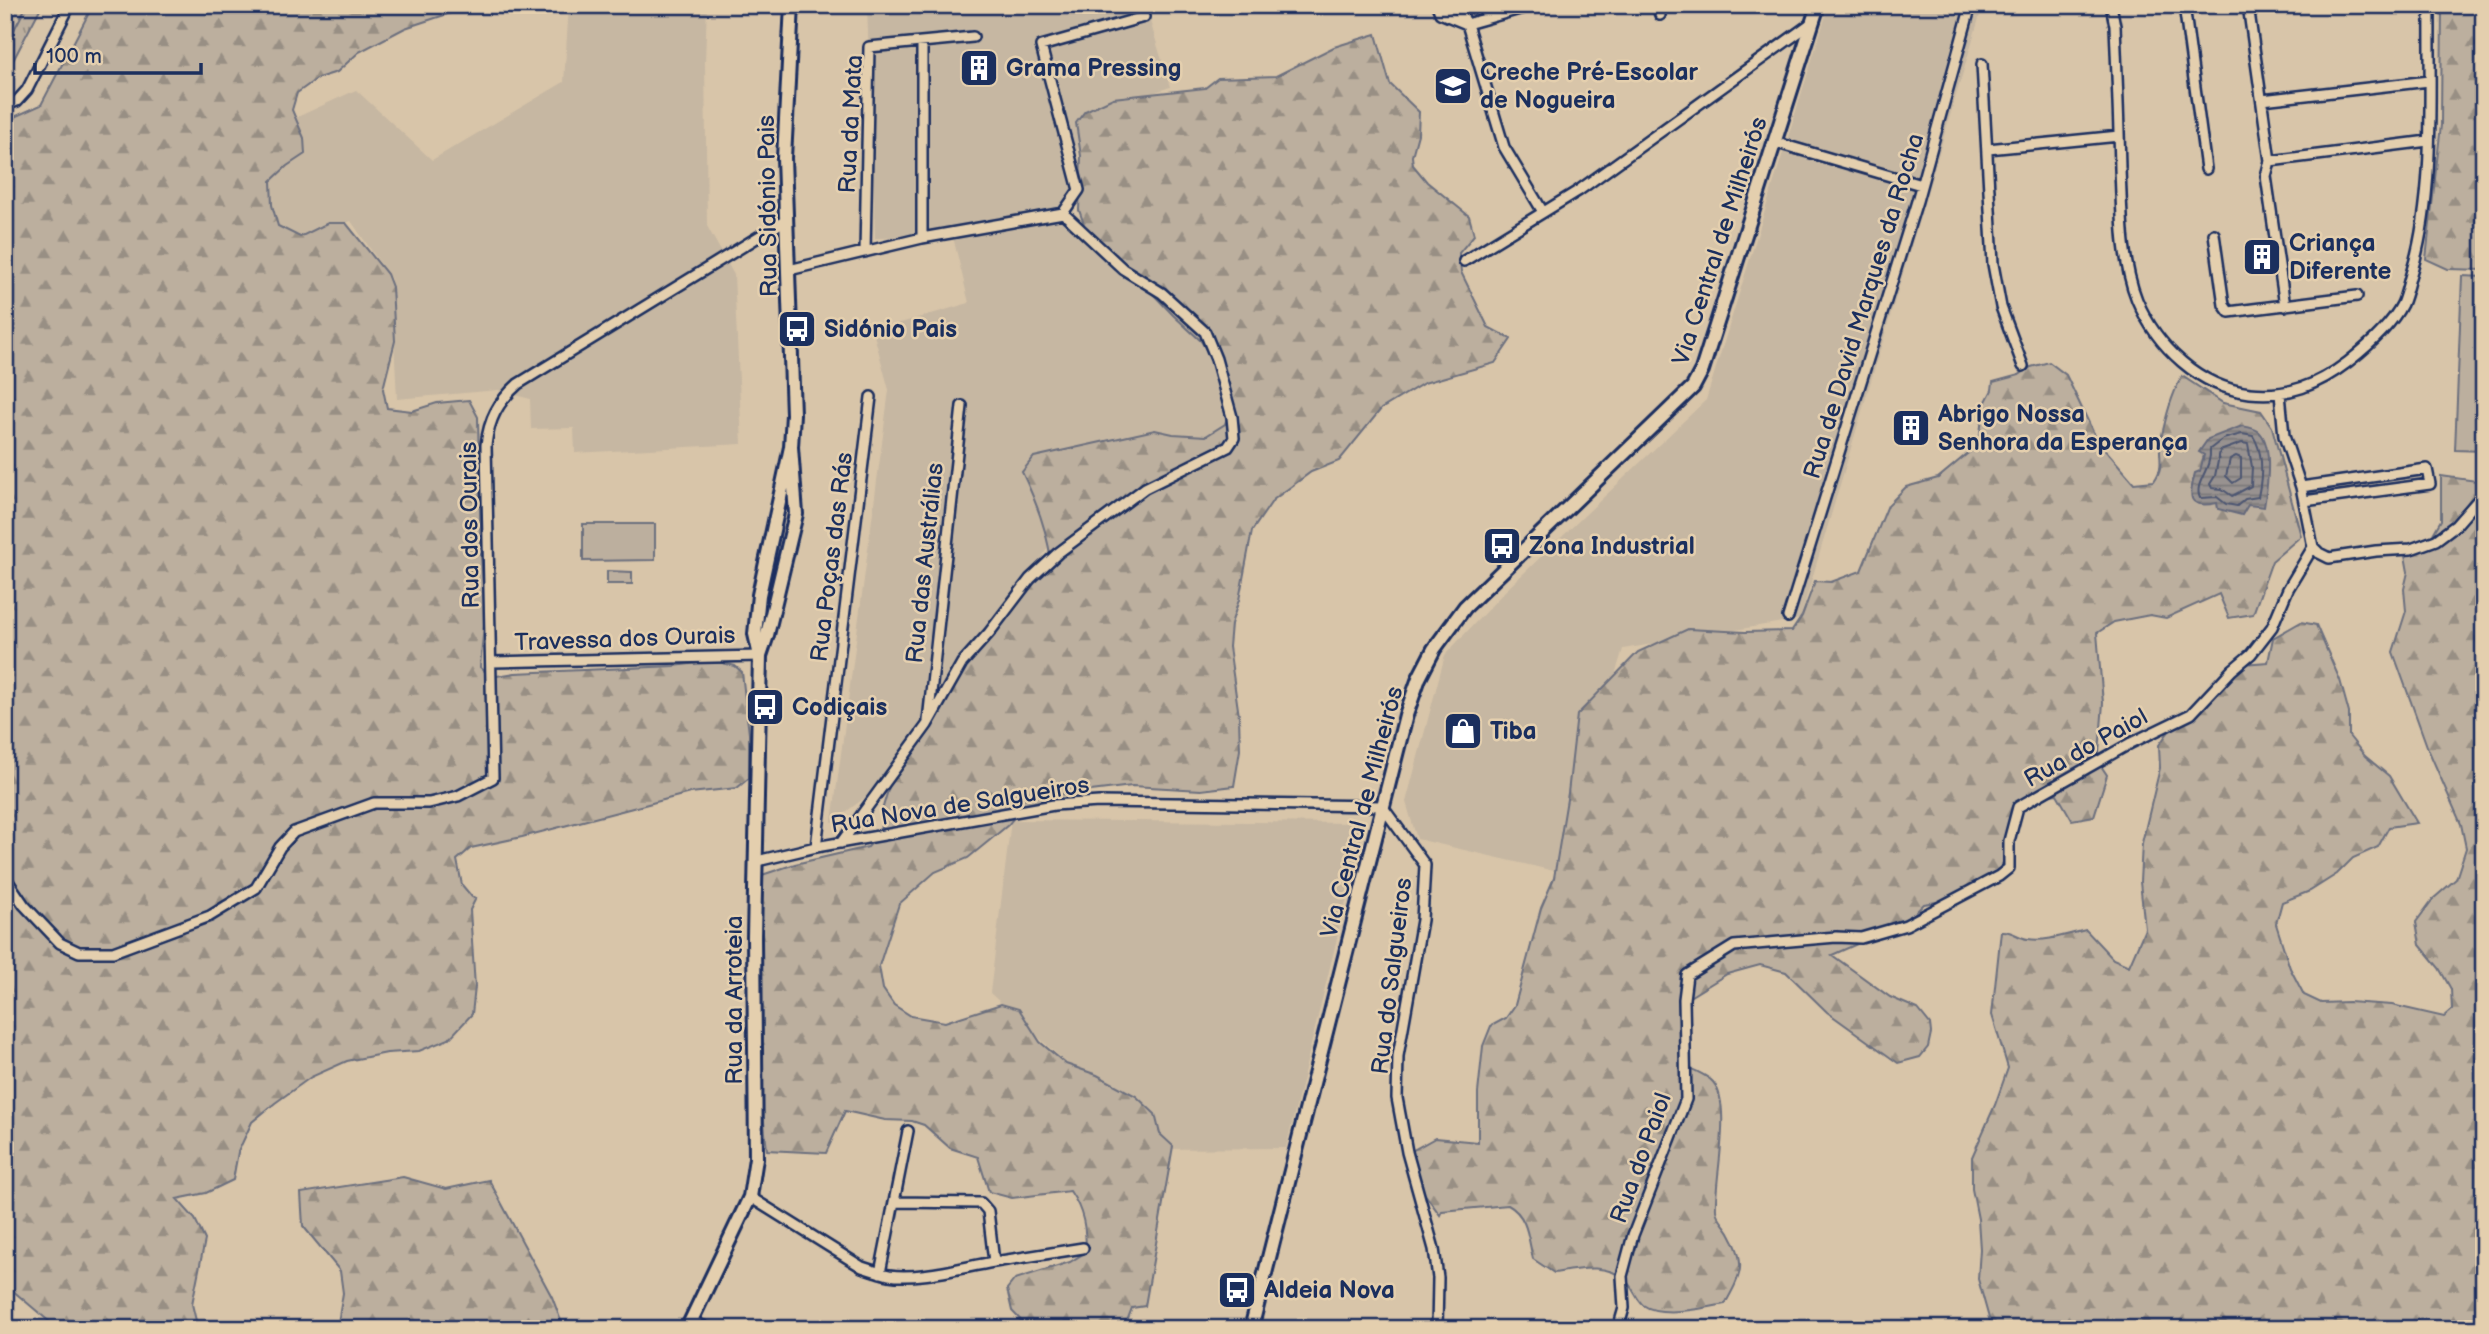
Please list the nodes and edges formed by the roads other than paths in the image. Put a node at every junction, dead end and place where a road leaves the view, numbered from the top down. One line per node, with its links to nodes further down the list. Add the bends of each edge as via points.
1 (70, 5): 20 (street, via 27,90)
2 (792, 5): 30 (street, Rua Sidónio Pais, via 784,158)
3 (1437, 5): 14 (street, via 1440,13)
4 (1456, 5): 14 (street)
5 (1534, 5): 14 (street)
6 (1818, 5): 13 (street, Via Central de Milheirós)
7 (1971, 5): 27 (street, Rua de David Marques da Rocha)
8 (2110, 5): 21 (street, via 2115,26)
9 (2184, 5): 26 (street)
10 (2248, 5): 19 (street)
11 (2430, 5): 18 (street)
12 (1144, 17): 29 (street, via 1041,46 1079,190)
13 (1812, 22): 23 (street, Via Central de Milheirós); 28 (street)
14 (1467, 24): 28 (street, via 1504,146)
15 (973, 37): 16 (street, Rua da Mata)
16 (922, 43): 32 (street); 33 (street, Rua da Mata, via 869,47)
17 (1982, 64): 24 (street)
18 (2429, 81): 19 (street); 22 (street)
19 (2262, 100): 25 (street)
20 (5, 105)
21 (2119, 136): 24 (street); 39 (street, via 2127,254 2137,299 2149,322 2182,363 2220,387)
22 (2428, 141): 25 (street); 39 (street, via 2422,224 2401,305 2372,343 2337,370 2310,386)
23 (1774, 142): 27 (street); 51 (street, Via Central de Milheirós, via 1693,387 1457,617 1419,678)
24 (1988, 149): 38 (street, via 1993,264 2001,307)
25 (2270, 161): 37 (street, via 2266,176)
26 (2206, 169)
27 (1921, 185): 47 (street, Rua de David Marques da Rocha)
28 (1544, 212): 34 (street)
29 (1063, 213): 32 (street); 50 (street, via 1123,269 1162,293 1205,332 1233,417 1234,438 1228,447 1145,488 1039,570 962,663)
30 (786, 220): 35 (street, Rua Sidónio Pais); 49 (street, Rua dos Ourais, via 518,384 503,398 493,414 486,446)
31 (2214, 234): 37 (street, via 2224,305 2229,312)
32 (922, 238): 33 (street)
33 (865, 252): 35 (street)
34 (1464, 261)
35 (789, 270): 42 (street, Rua Sidónio Pais)
36 (2357, 296): 37 (street)
37 (2285, 306)
38 (2023, 366)
39 (2280, 394): 43 (street, via 2284,436)
40 (871, 397): 53 (street, Rua Poças das Rás)
41 (962, 406): 50 (street, Rua das Austrálias)
42 (791, 447): 48 (street, Rua da Arroteia, via 759,595 755,634)
43 (2301, 487): 45 (street); 45 (street, via 2427,469 2430,484)
44 (2484, 493): 46 (street, via 2456,525 2436,540 2411,549 2329,558)
45 (2304, 501): 46 (street)
46 (2313, 547): 66 (street, Rua do Paiol, via 2272,627 2191,714 2018,807 2009,841 2009,868 1999,876 1906,925 1861,938 1734,946 1687,975 1686,1099 1633,1235 1622,1276 1624,1308)
47 (1788, 617)
48 (760, 656): 49 (street, Travessa dos Ourais); 54 (street, Rua da Arroteia)
49 (492, 663): 55 (street, Rua dos Ourais, via 493,778 458,796 429,803 374,803 294,832 256,888 210,916 113,952 79,952 60,943)
50 (927, 725): 52 (street)
51 (1382, 806): 52 (street, Rua Nova de Salgueiros, via 1077,803); 64 (street, Via Central de Milheirós); 65 (street, Rua do Salgueiros, via 1425,865 1422,920 1398,1056 1397,1098 1434,1249)
52 (841, 843): 53 (street, Rua Nova de Salgueiros)
53 (816, 847): 54 (street, Rua Nova de Salgueiros)
54 (757, 861): 57 (street, Rua da Arroteia, via 756,1142)
55 (5, 877)
56 (908, 1131): 58 (street)
57 (750, 1197): 61 (street, via 862,1267); 62 (street, Rua da Arroteia)
58 (894, 1202): 60 (street, via 981,1203 988,1211); 61 (street)
59 (1083, 1248): 60 (street)
60 (994, 1262): 61 (street, via 912,1275)
61 (880, 1273)
62 (689, 1325): 63 (street)
63 (710, 1329)
64 (1251, 1329)
65 (1437, 1329)
66 (1618, 1329)

